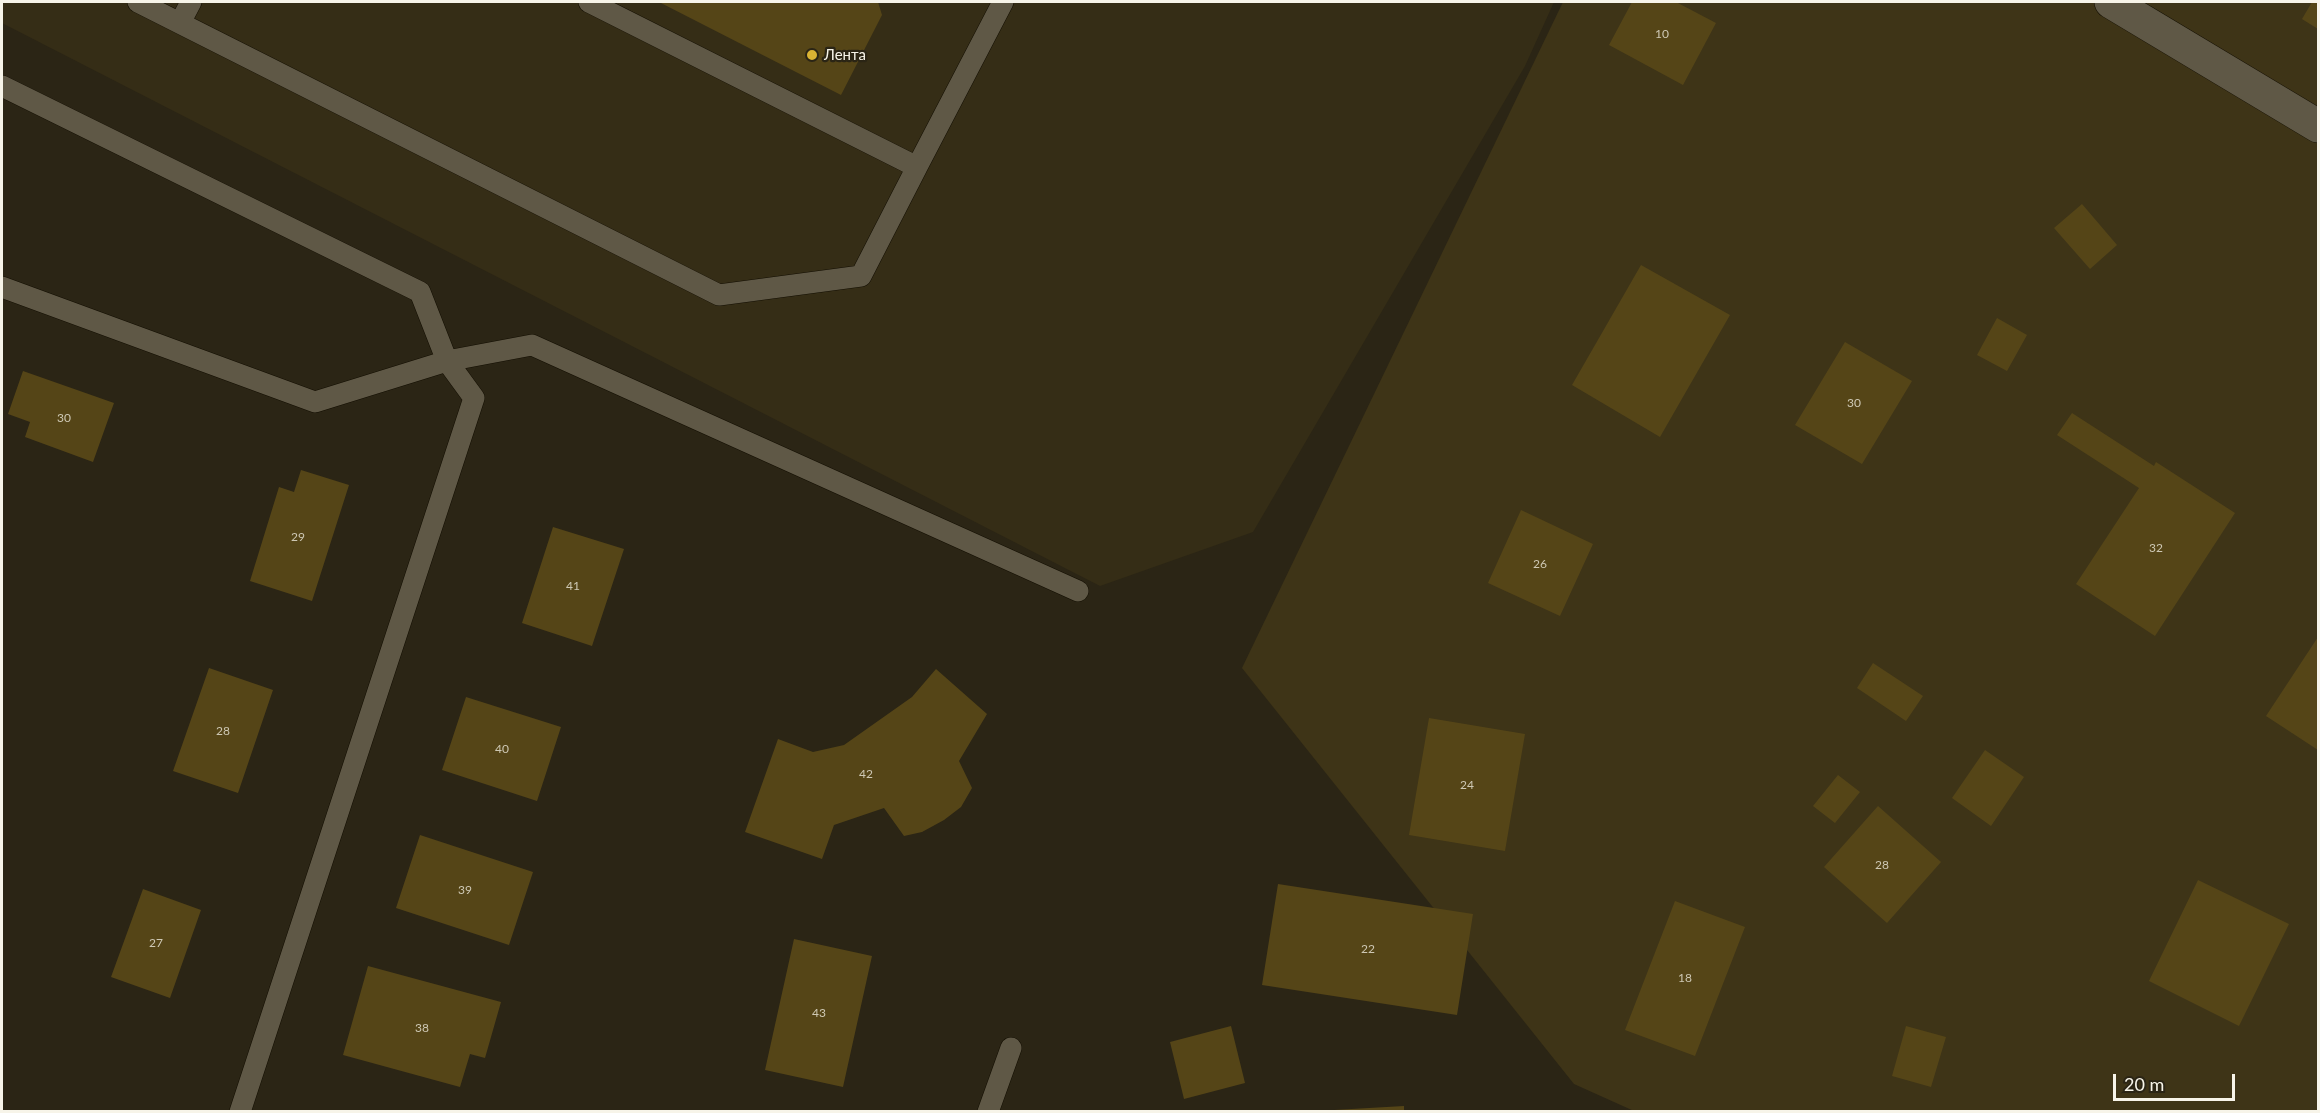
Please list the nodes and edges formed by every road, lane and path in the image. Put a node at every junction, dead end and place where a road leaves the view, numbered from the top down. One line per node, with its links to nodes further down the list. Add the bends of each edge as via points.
1 (138, 2): 6 (lane)
2 (191, 2): 6 (lane)
3 (589, 2): 9 (lane)
4 (1003, 2): 9 (lane)
5 (2111, 2): 8 (street)
6 (180, 23): 9 (lane, via 719,295 861,276)
7 (2, 86): 11 (lane, via 420,292)
8 (2319, 126)
9 (916, 167)
10 (2, 287): 11 (lane, via 315,402)
11 (447, 361): 12 (lane, via 532,345); 14 (lane, via 474,398)
12 (1078, 591)
13 (1011, 1048): 15 (lane)
14 (240, 1112)
15 (988, 1112)

